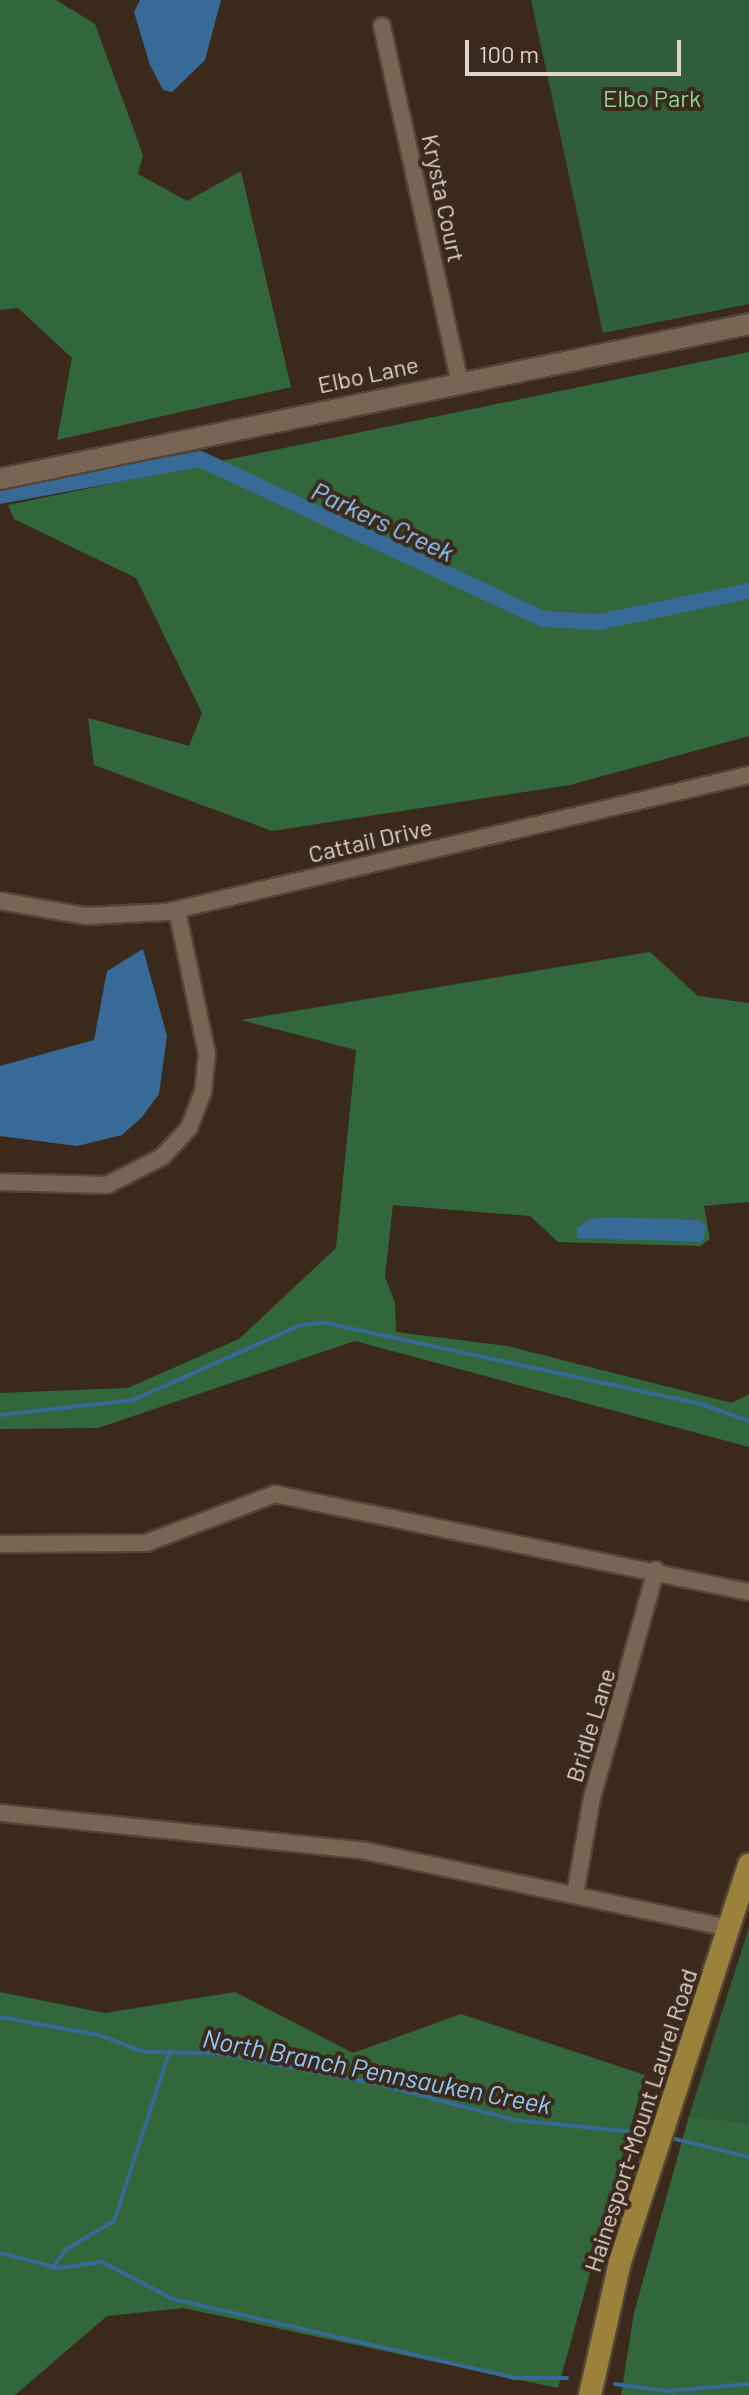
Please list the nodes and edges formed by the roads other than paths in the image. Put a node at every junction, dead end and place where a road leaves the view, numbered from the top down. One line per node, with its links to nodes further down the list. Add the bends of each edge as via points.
1 (382, 26): 3 (street, Krysta Court)
2 (749, 324): 3 (street, Elbo Lane)
3 (459, 380): 4 (street, Elbo Lane)
4 (0, 479)
5 (749, 775): 7 (street, Cattail Drive)
6 (0, 901): 7 (street, Cattail Drive, via 85,916)
7 (177, 911): 8 (street, via 207,1054 203,1092 189,1128 162,1157 107,1185)
8 (0, 1182)
9 (0, 1544): 10 (street, via 146,1543 275,1494)
10 (656, 1570): 11 (street); 14 (street, Bridle Lane, via 630,1682 592,1798)
11 (749, 1592)
12 (0, 1813): 14 (street, via 366,1851)
13 (749, 1864): 15 (main road, Hainesport-Mount Laurel Road)
14 (575, 1895): 15 (street)
15 (729, 1928): 16 (main road, Hainesport-Mount Laurel Road, via 655,2149 604,2321)
16 (590, 2395)

